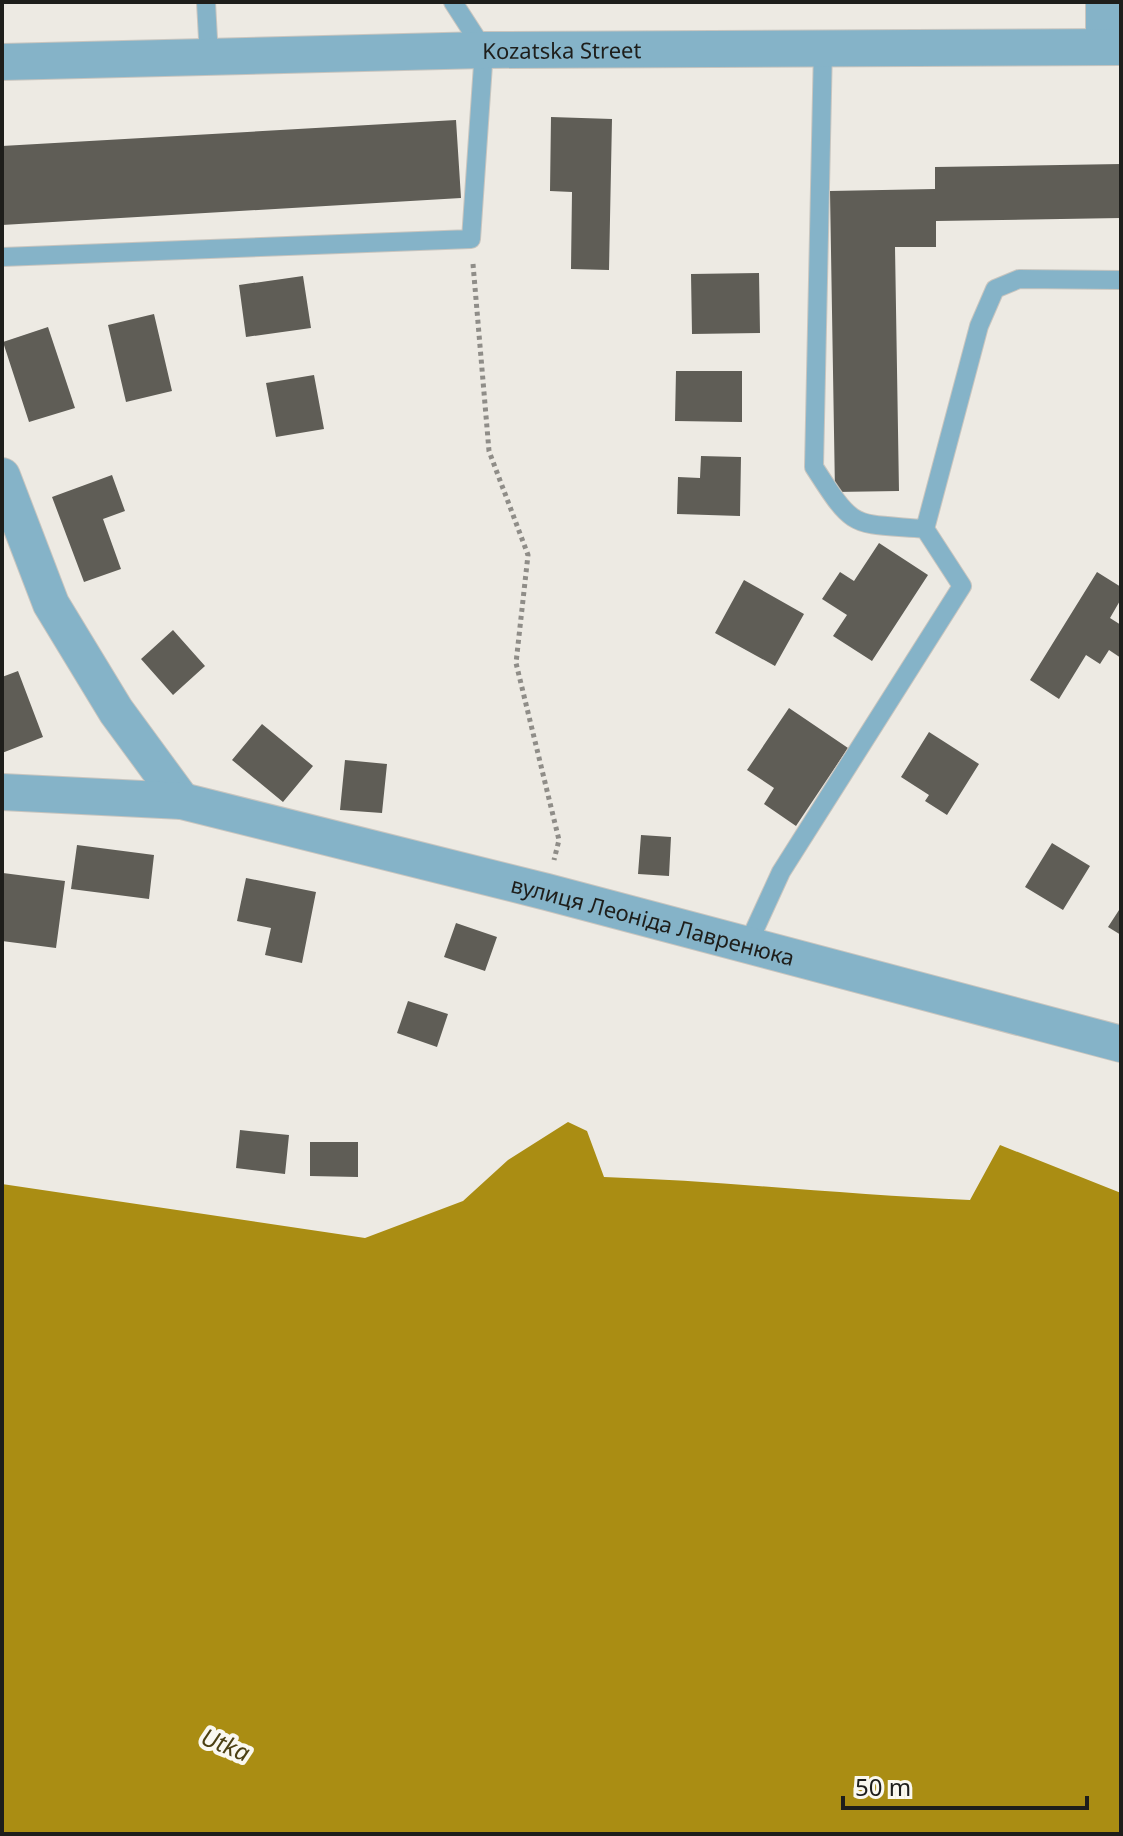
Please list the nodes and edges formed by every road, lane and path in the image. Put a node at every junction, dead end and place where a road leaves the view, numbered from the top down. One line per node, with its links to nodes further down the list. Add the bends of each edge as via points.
1 (206, 2): 7 (lane)
2 (453, 2): 6 (lane)
3 (1104, 2): 5 (street)
4 (823, 47): 5 (street, Kozatska Street); 6 (street, Kozatska Street); 13 (lane, via 814,467 842,511 858,524)
5 (1112, 47)
6 (484, 50): 7 (street, Kozatska Street); 9 (lane)
7 (209, 57): 8 (street, Kozatska Street)
8 (2, 62)
9 (471, 239): 10 (lane); 16 (path, via 489,451 528,555 516,663 559,840)
10 (2, 257)
11 (1121, 280): 13 (lane, via 1019,279 995,289 979,326)
12 (2, 476): 15 (street, via 51,604 116,711)
13 (925, 529): 17 (lane, via 962,586 781,872)
14 (2, 792): 15 (street, вулиця Леоніда Лавренюка)
15 (182, 801): 16 (street, вулиця Леоніда Лавренюка)
16 (547, 892): 17 (street, вулиця Леоніда Лавренюка)
17 (748, 944): 18 (street, вулиця Леоніда Лавренюка)
18 (1121, 1044)

